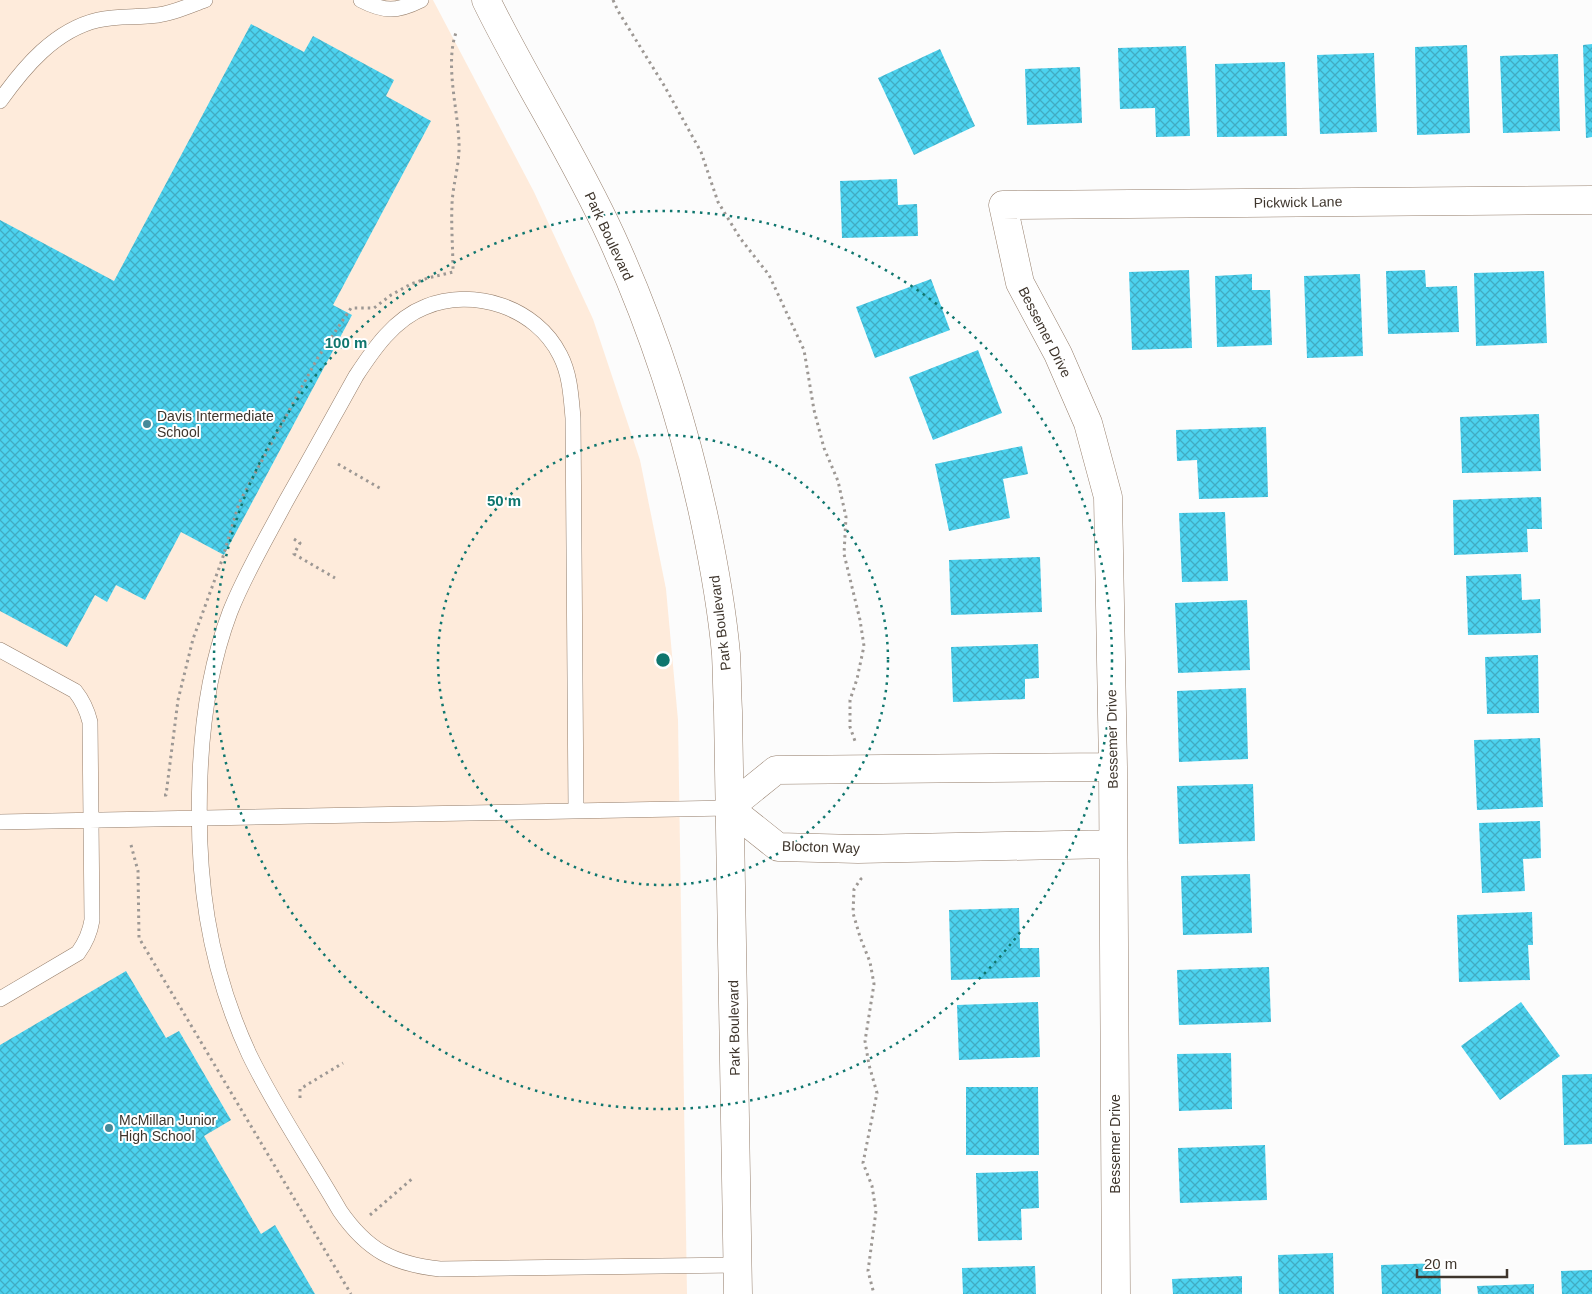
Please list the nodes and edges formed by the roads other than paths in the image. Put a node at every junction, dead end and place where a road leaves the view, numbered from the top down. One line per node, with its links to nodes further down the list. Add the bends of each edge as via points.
1 (206, 0): 5 (lane, via 159,15 120,16 80,26 58,37)
2 (361, 0): 3 (lane, via 382,9 394,10)
3 (421, 0)
4 (486, 0): 10 (street, Park Boulevard, via 610,234 653,338 684,432 711,552 726,653)
5 (0, 101)
6 (1592, 200): 7 (street, Pickwick Lane)
7 (1003, 205): 9 (street, Bessemer Drive, via 1020,283 1058,354 1088,423 1108,497)
8 (0, 650): 13 (lane, via 75,691 83,701 90,722)
9 (1113, 767): 10 (street, via 776,770); 15 (street, Bessemer Drive)
10 (729, 808): 11 (lane); 15 (street, Blocton Way, via 778,848); 17 (street, Park Boulevard)
11 (576, 810): 12 (lane); 12 (lane, via 573,418 570,384 560,355 546,334 530,320 499,304 458,298 424,307 409,315 368,357 250,567 230,614 210,684 201,743)
12 (198, 819): 13 (lane); 17 (lane, via 208,929 238,1026 277,1104 340,1211 366,1242 401,1262 440,1269)
13 (92, 821): 14 (lane); 16 (lane, via 92,920 86,943 78,952)
14 (0, 822)
15 (1113, 844): 19 (street, Bessemer Drive)
16 (0, 999)
17 (738, 1265): 18 (street, Park Boulevard)
18 (738, 1294)
19 (1116, 1294)

